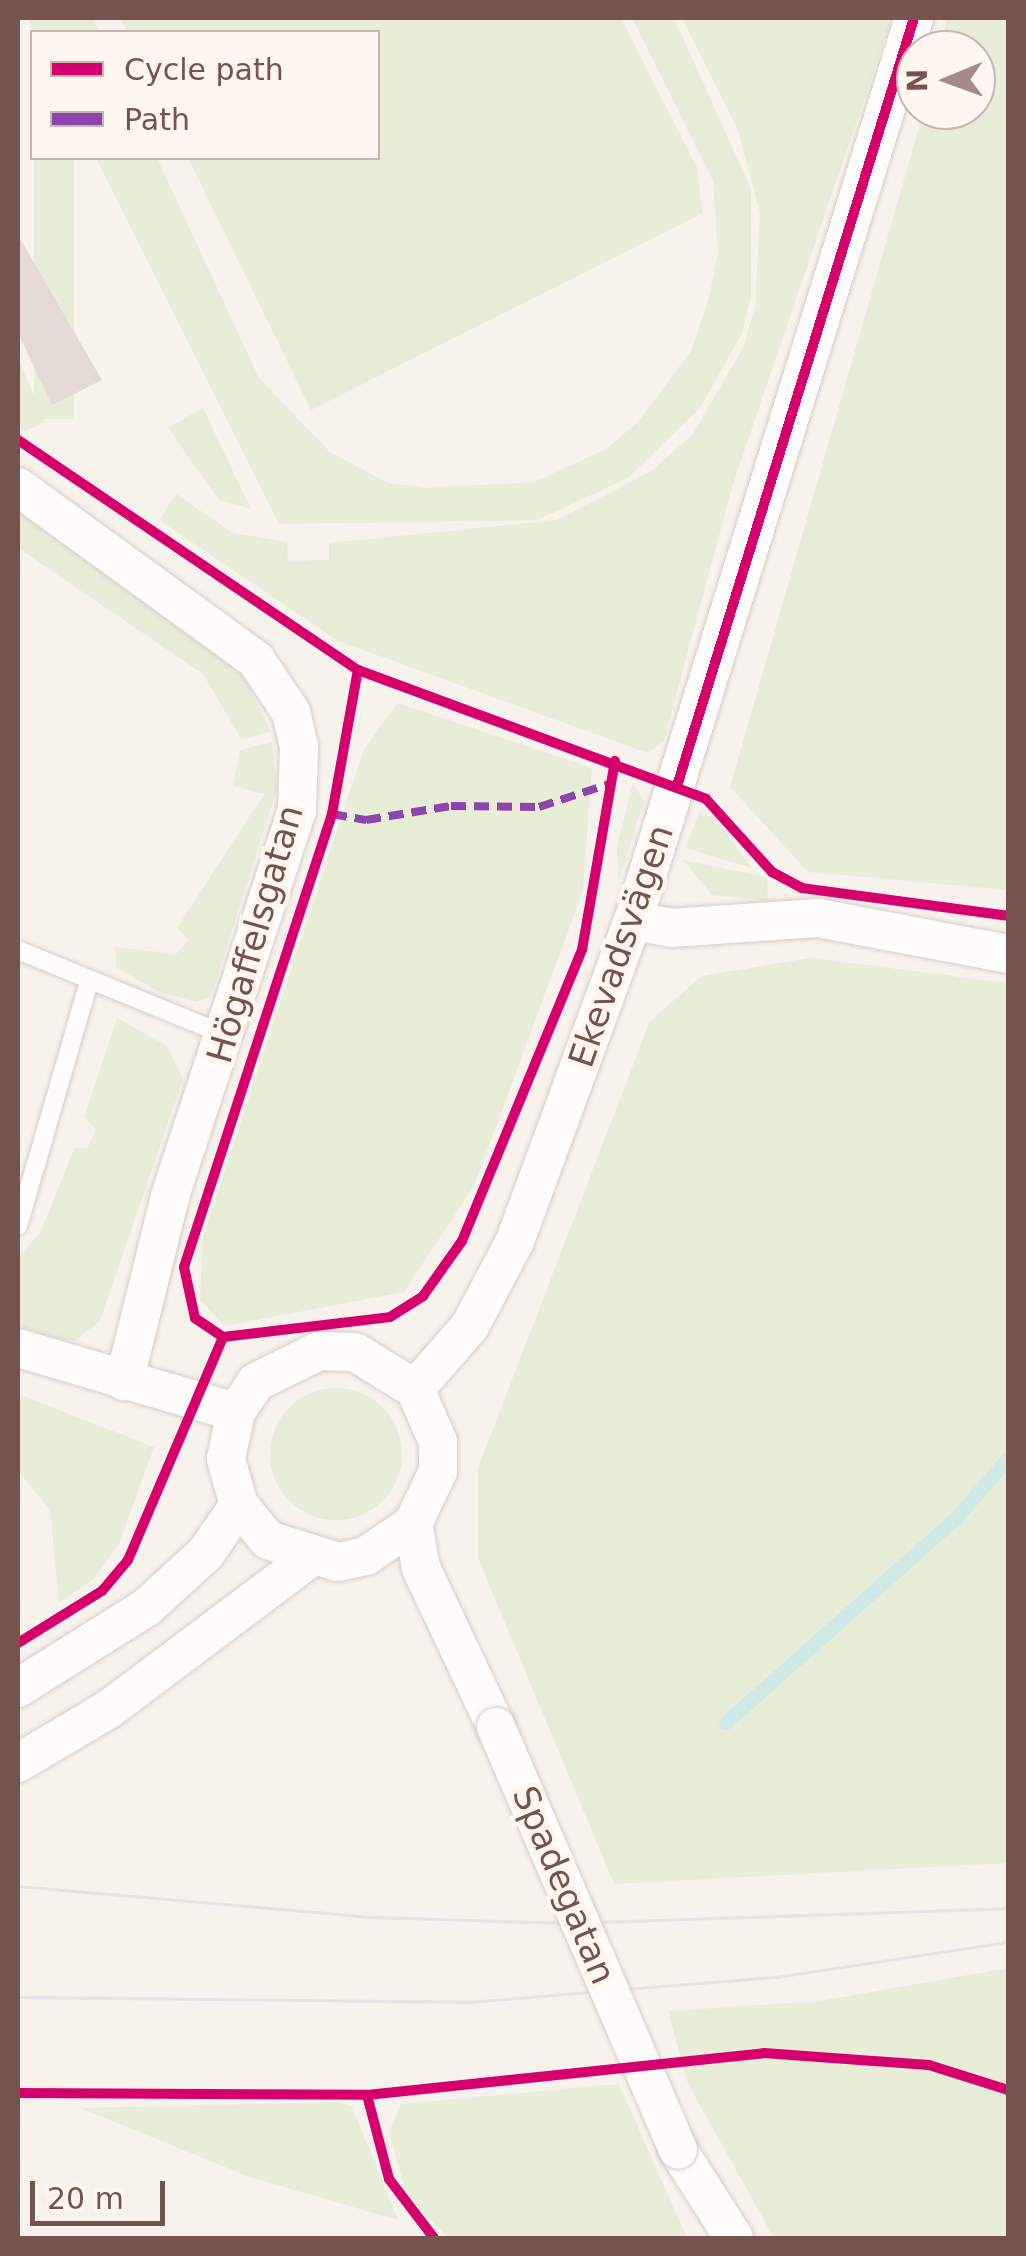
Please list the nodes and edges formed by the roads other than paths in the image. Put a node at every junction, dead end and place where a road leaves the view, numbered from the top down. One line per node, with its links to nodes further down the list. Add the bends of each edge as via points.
1 (914, 18): 3 (street, Ekevadsvägen)
2 (18, 487): 7 (street, Högaffelsgatan, via 221,630 256,660 291,712 297,810)
3 (633, 921): 5 (street, via 671,928 818,918); 11 (street, Ekevadsvägen, via 515,1241 470,1326)
4 (18, 950): 6 (lane)
5 (1008, 954)
6 (89, 982): 7 (lane); 8 (lane)
7 (227, 1036): 10 (street, Högaffelsgatan, via 170,1196)
8 (18, 1226)
9 (18, 1348): 10 (street)
10 (124, 1382): 12 (street)
11 (415, 1389): 12 (street, via 355,1352 319,1350 256,1382); 14 (street, via 438,1457)
12 (236, 1412): 13 (street, via 226,1459)
13 (238, 1505): 15 (street, via 268,1540); 16 (street, via 206,1553 147,1607)
14 (414, 1524): 15 (street, via 366,1556); 18 (street, Spadegatan, bridge, via 421,1568 678,2150)
15 (309, 1559): 17 (street, via 109,1709)
16 (18, 1688)
17 (18, 1763)
18 (734, 2238)

